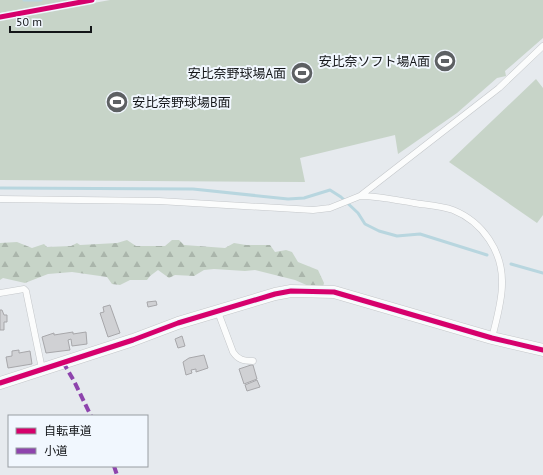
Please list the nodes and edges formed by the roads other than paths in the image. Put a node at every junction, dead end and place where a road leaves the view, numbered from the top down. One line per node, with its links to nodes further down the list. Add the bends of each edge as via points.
1 (543, 46): 2 (lane, via 499,88)
2 (360, 196): 3 (lane, via 330,208 313,210 159,201); 6 (lane, via 377,196 452,210 478,227 493,245 501,271 502,285)
3 (0, 199)
4 (0, 293): 9 (lane, via 24,289 26,291)
5 (218, 312): 6 (street, via 275,294 334,292); 8 (lane, via 233,352 244,361); 9 (street)
6 (492, 338): 7 (street)
7 (543, 350)
8 (253, 361)
9 (42, 369): 10 (street)
10 (0, 383)

